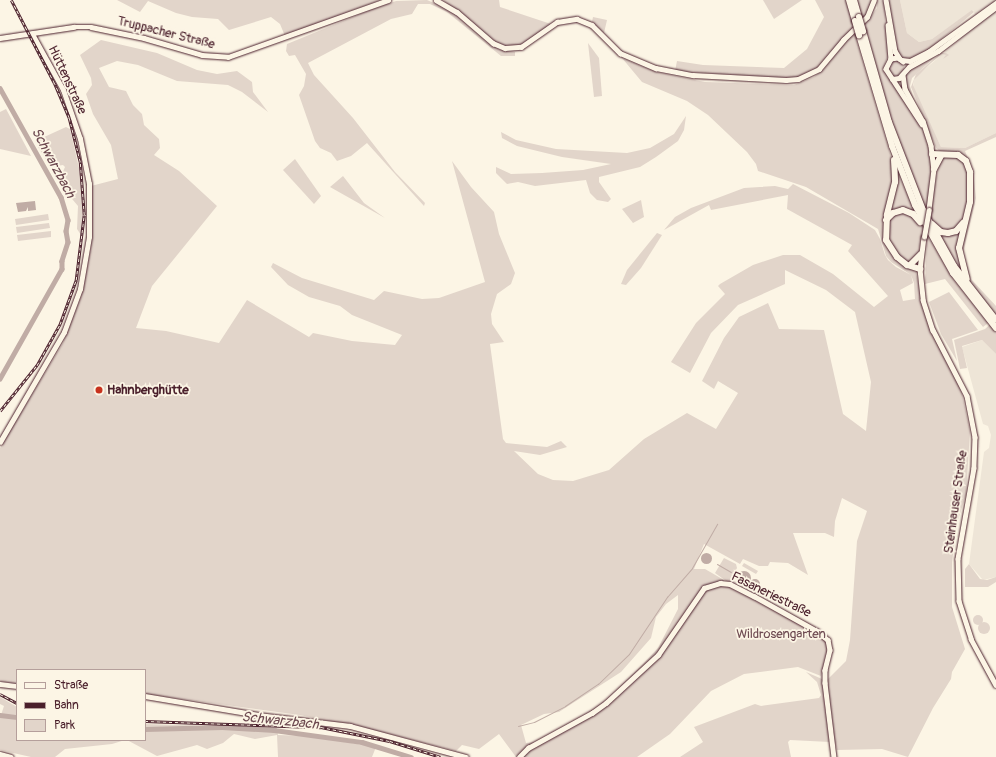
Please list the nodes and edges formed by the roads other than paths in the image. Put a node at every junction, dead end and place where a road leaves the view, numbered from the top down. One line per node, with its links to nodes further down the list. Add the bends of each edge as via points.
1 (388, 0): 11 (street, Truppacher Straße, via 240,55 223,58 202,56 144,38 91,28 74,27)
2 (436, 0): 5 (street, via 457,12 493,43 506,48 521,47 557,22 577,19 592,25 620,53 652,67 693,75 786,80 798,79 819,69 843,40 867,17)
3 (849, 0): 9 (highway)
4 (854, 0): 9 (highway)
5 (874, 0)
6 (886, 0): 13 (street); 14 (street, via 895,51)
7 (996, 3): 14 (street, via 928,52 910,61)
8 (996, 7): 15 (street, via 938,51)
9 (857, 19): 10 (highway, bridge)
10 (861, 33): 19 (highway); 24 (highway, via 897,146)
11 (32, 34): 12 (street, Truppacher Straße); 35 (street, Hüttenstraße, via 71,110 80,139 89,184 88,246 77,299 59,342)
12 (0, 38)
13 (891, 59): 14 (street); 17 (street, via 886,69)
14 (901, 60): 15 (street)
15 (907, 69): 16 (street)
16 (902, 75): 17 (street); 18 (street, via 905,89 922,118)
17 (892, 79): 18 (street)
18 (926, 131): 20 (street)
19 (892, 146): 26 (highway, via 895,182); 27 (highway)
20 (932, 154): 21 (highway); 22 (highway); 23 (street)
21 (951, 154): 22 (highway); 25 (highway, via 964,159 970,172 971,196)
22 (941, 156): 23 (highway)
23 (934, 169): 24 (street)
24 (926, 210): 25 (highway, via 936,228 944,233 956,231); 27 (street, bridge); 32 (highway, via 946,254)
25 (965, 220): 32 (highway, via 959,253)
26 (886, 222): 27 (highway, via 895,212 906,210 915,215); 29 (highway, via 888,246)
27 (926, 234): 28 (street); 34 (highway)
28 (921, 254): 30 (highway); 31 (street, Steinhauser Straße)
29 (900, 260): 30 (highway); 31 (highway)
30 (911, 264): 31 (highway, via 916,264)
31 (920, 269): 37 (street, Steinhauser Straße, via 923,300 933,330 964,386 972,414 975,458 958,560 959,596 967,630)
32 (972, 292): 33 (highway)
33 (996, 320)
34 (996, 328)
35 (0, 442)
36 (0, 684): 38 (street)
37 (996, 685)
38 (16, 686)
39 (146, 696): 42 (street, via 350,726)
40 (0, 754): 41 (street)
41 (12, 757)
42 (466, 757)
43 (518, 757): 44 (street, Fasaneriestraße, via 528,748 606,703 658,655 704,588 720,583 730,584 754,596 817,631 828,640 830,650 824,683)
44 (834, 757)

